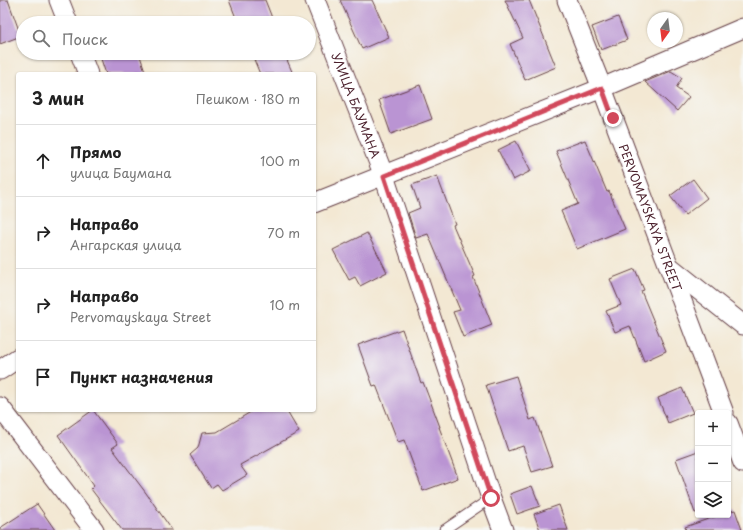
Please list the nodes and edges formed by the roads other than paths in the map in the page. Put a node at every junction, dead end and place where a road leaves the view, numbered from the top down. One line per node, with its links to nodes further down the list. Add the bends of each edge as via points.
1 (59, 0): 4 (street)
2 (315, 0): 9 (street, УЛИЦА БАУМАНА)
3 (568, 0): 8 (street, PERVOMAYSKAYA STREET)
4 (65, 16)
5 (743, 28): 8 (street)
6 (83, 60): 7 (street)
7 (87, 72)
8 (602, 88): 9 (street); 11 (street, PERVOMAYSKAYA STREET)
9 (384, 176): 10 (street); 19 (street, УЛИЦА БАУМАНА)
10 (316, 202)
11 (670, 267): 12 (street); 16 (street, PERVOMAYSKAYA STREET)
12 (743, 324)
13 (16, 359): 14 (street)
14 (0, 370)
15 (0, 407): 20 (street)
16 (723, 410)
17 (731, 431): 18 (street)
18 (743, 463)
19 (491, 498): 21 (lane); 22 (street, УЛИЦА БАУМАНА)
20 (94, 530)
21 (444, 530)
22 (503, 530)

